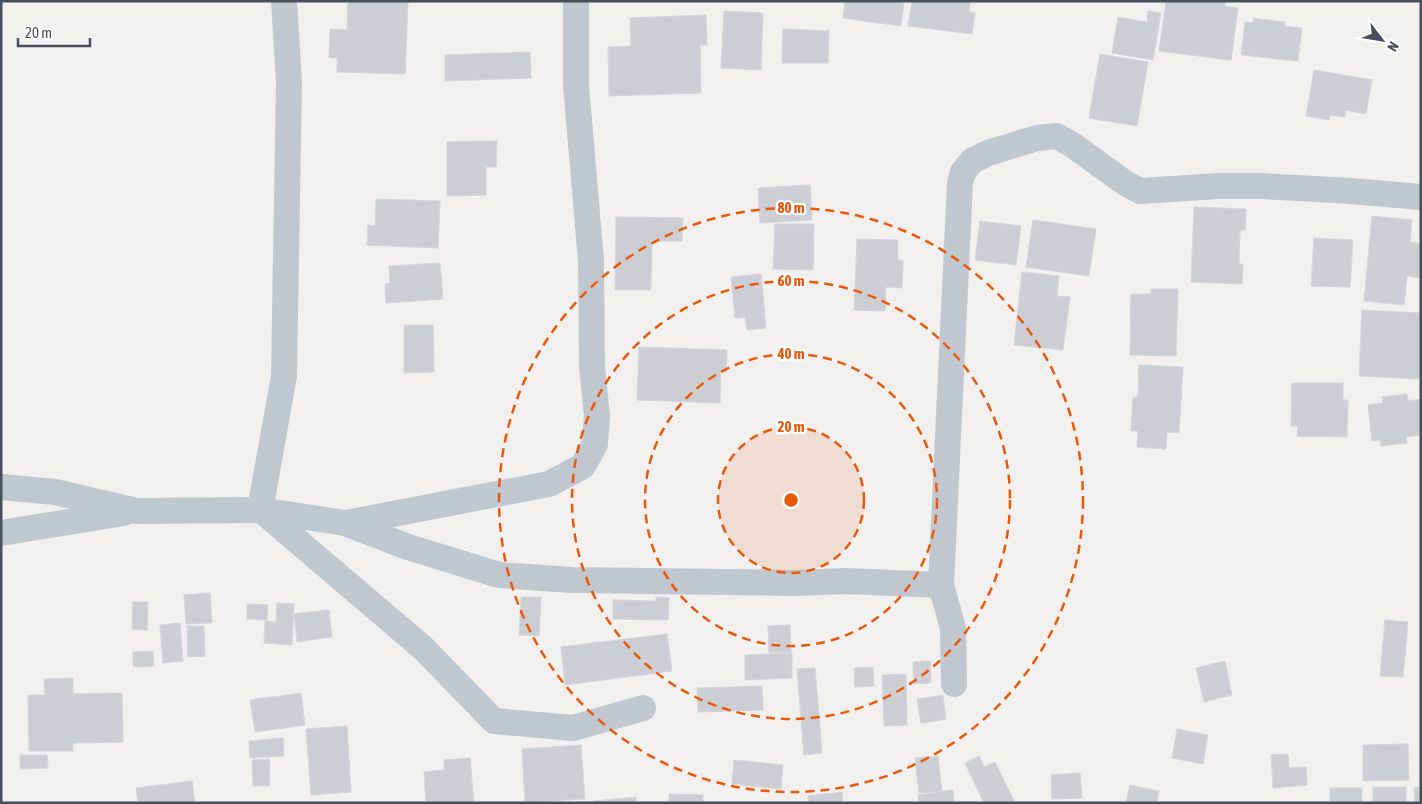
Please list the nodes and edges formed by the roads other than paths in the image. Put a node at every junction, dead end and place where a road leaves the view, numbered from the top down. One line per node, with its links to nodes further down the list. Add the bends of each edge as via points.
1 (284, 1): 5 (street, via 289,82 284,376)
2 (576, 1): 7 (street, via 576,85 591,261 592,366 597,416 595,444 583,466 549,484)
3 (1421, 197): 9 (street, via 1254,186 1140,190 1058,136 1037,138 972,161 963,172 960,183)
4 (1, 487): 6 (street, via 55,492)
5 (260, 510): 6 (street); 7 (street); 11 (street, via 423,648 494,721 573,728)
6 (137, 511): 8 (street)
7 (345, 523): 9 (street, via 498,575 582,580 846,581)
8 (1, 533)
9 (941, 585): 10 (street, via 953,628)
10 (954, 684)
11 (642, 708)

